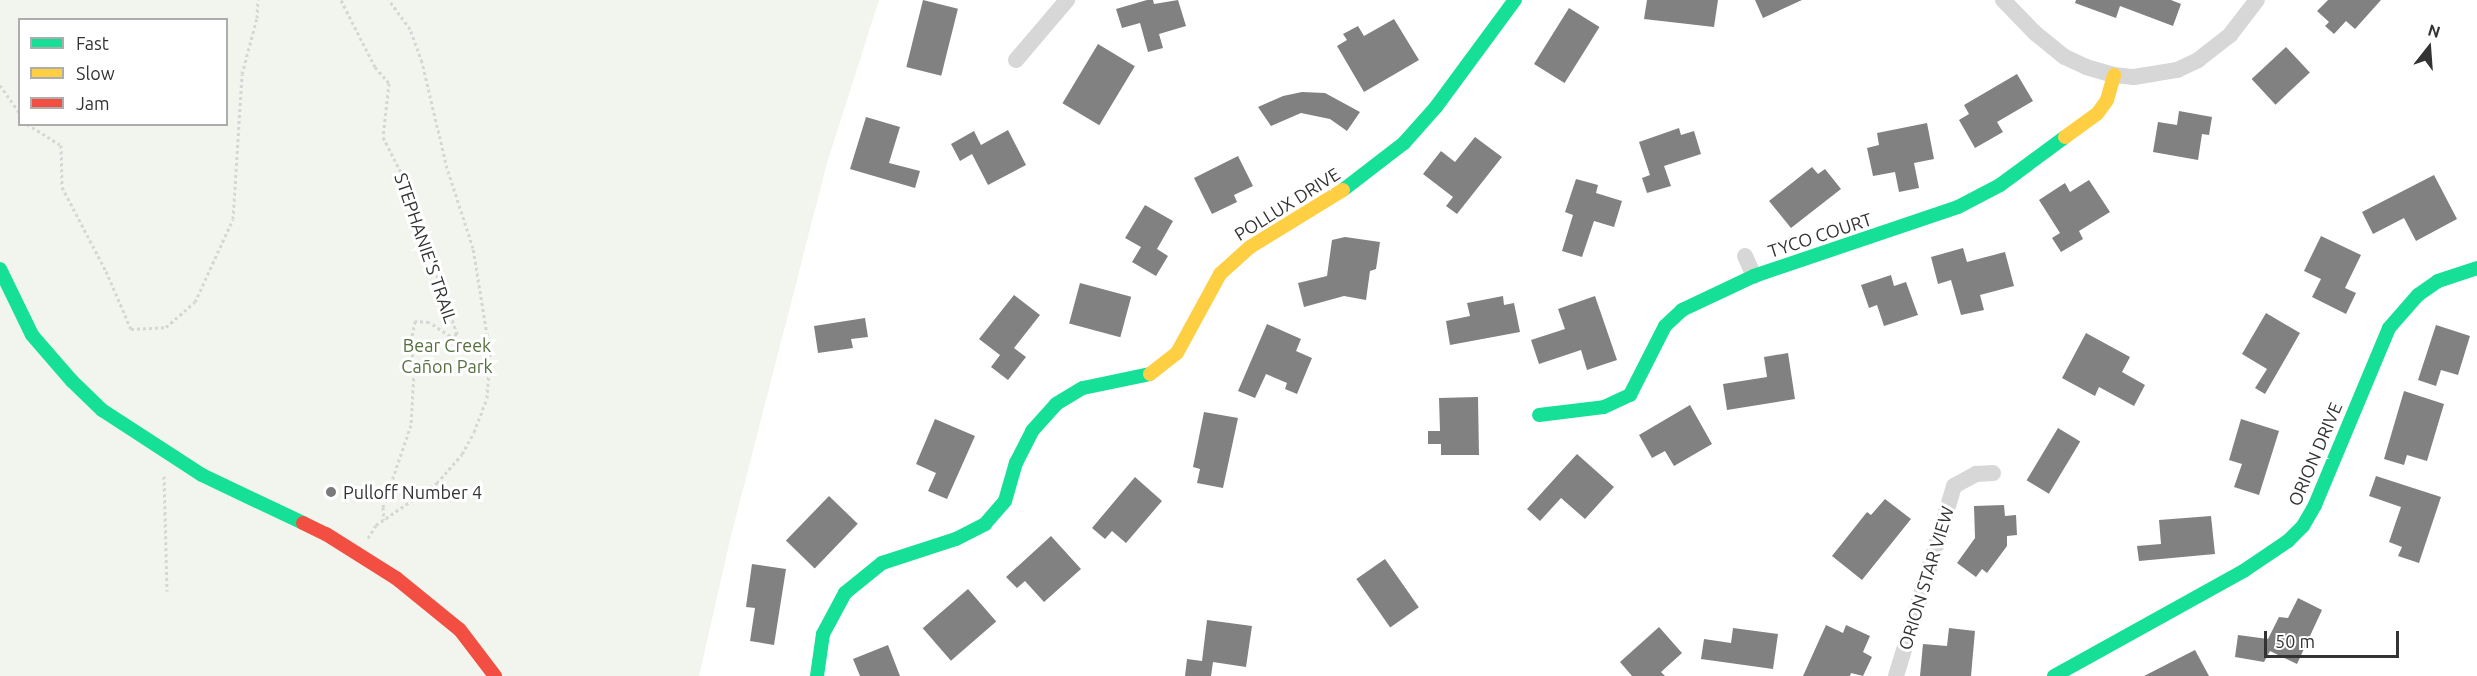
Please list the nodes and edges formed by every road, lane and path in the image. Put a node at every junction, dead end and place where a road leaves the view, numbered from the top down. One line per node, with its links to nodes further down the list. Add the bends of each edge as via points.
1 (258, 0): 12 (path, via 242,74 233,219 195,302 166,327 131,329 62,187 61,145)
2 (341, 0): 20 (path, STEPHANIE'S TRAIL, via 375,67 389,83 382,137 404,178 457,334 450,336 429,322 415,321 411,342 411,425 383,507)
3 (389, 0): 20 (path, via 410,29 422,62 447,168 473,248 490,353 487,398 462,454 437,483)
4 (1067, 0): 8 (street)
5 (1515, 0): 24 (street, POLLUX DRIVE, via 1436,107 1404,142 1330,200 1250,247 1220,274 1178,353 1166,364 1153,373 1083,388 1056,404 1032,431 1005,501 985,524 956,539 882,563 844,593 823,634)
6 (2003, 0): 9 (street, via 2058,52 2086,67)
7 (2257, 0): 9 (street, via 2230,35 2198,60 2156,74)
8 (1016, 60)
9 (2114, 75): 16 (street, TYCO COURT, via 2108,100 2089,122 1980,197 1907,226)
10 (0, 85): 11 (path)
11 (18, 111)
12 (30, 126)
13 (1745, 256): 16 (street)
14 (2477, 268): 26 (street, ORION DRIVE, via 2424,290 2389,328 2315,505 2288,541 2245,570)
15 (0, 269): 18 (street, via 32,335 72,381 102,410)
16 (1754, 276): 17 (street, TYCO COURT, via 1672,317 1630,394 1605,407)
17 (1539, 416)
18 (164, 452): 21 (street); 22 (path)
19 (1994, 473): 25 (street, ORION STAR VIEW, via 1976,474 1953,486)
20 (384, 520): 21 (path, via 376,525)
21 (359, 554): 23 (street, via 460,630)
22 (167, 591)
23 (495, 676)
24 (817, 676)
25 (1896, 676)
26 (2054, 676)

